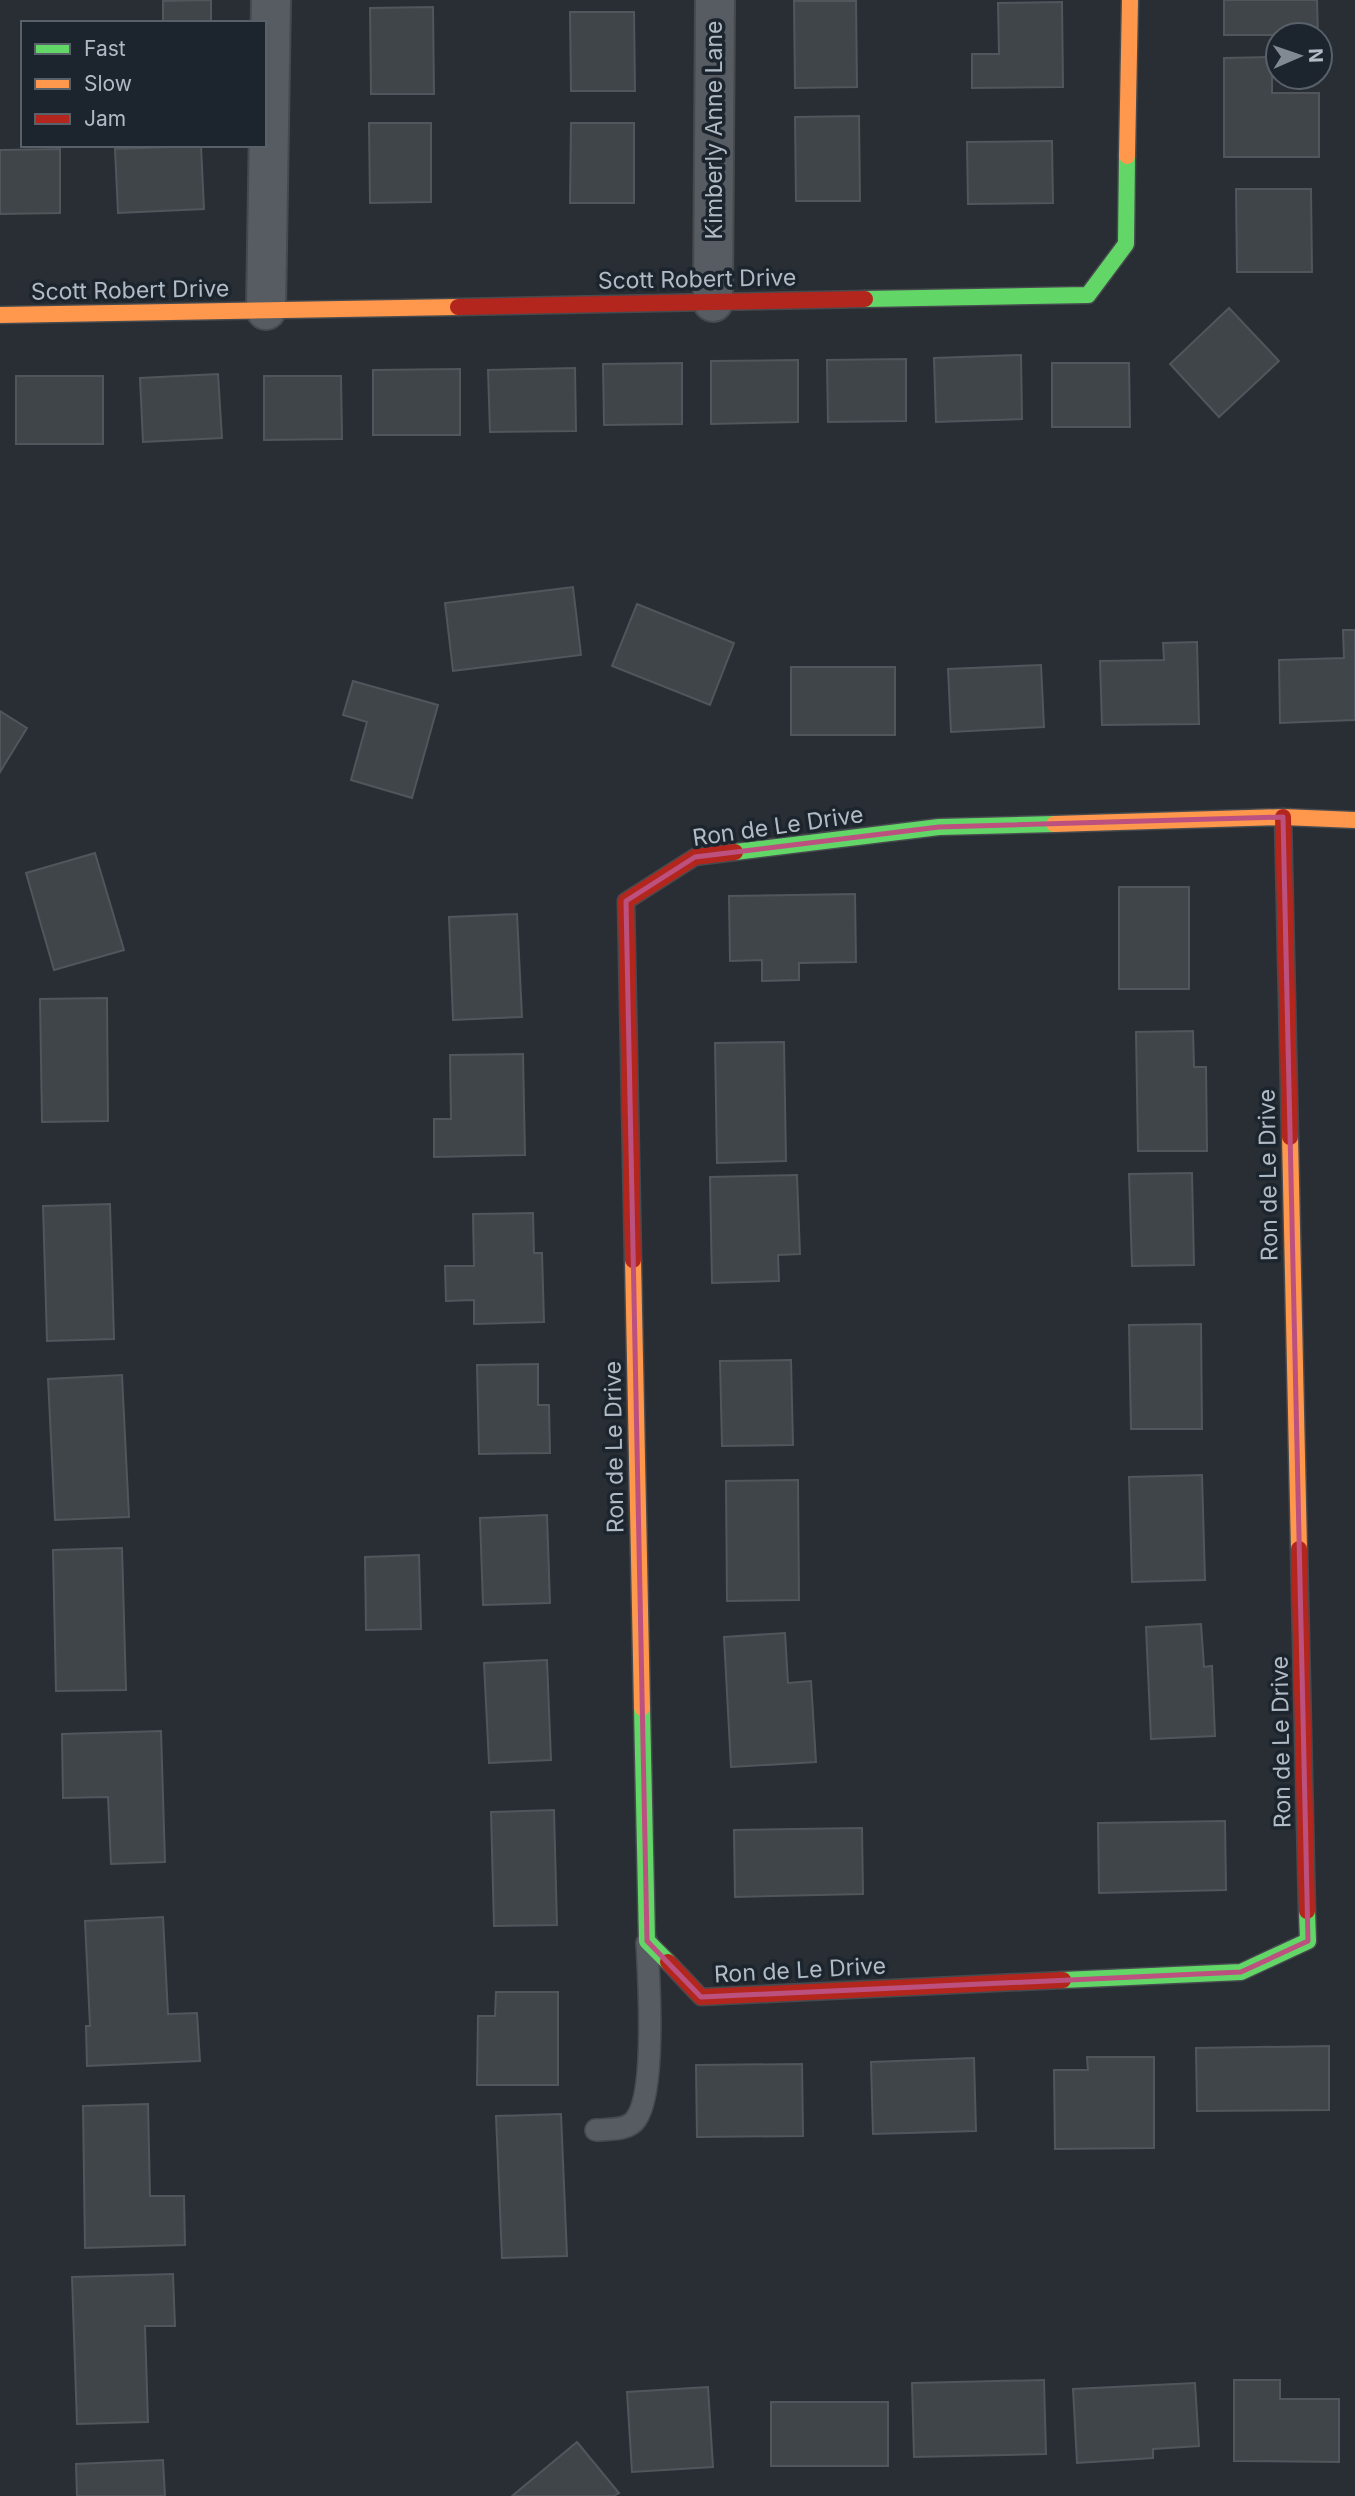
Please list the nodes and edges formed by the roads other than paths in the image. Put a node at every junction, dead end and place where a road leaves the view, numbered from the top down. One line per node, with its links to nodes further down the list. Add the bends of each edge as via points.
1 (271, 0): 5 (street)
2 (715, 0): 4 (street, Kimberly Anne Lane)
3 (1130, 0): 4 (street, Scott Robert Drive, via 1126,244 1088,295)
4 (713, 302): 5 (street, Scott Robert Drive)
5 (266, 310): 6 (street, Scott Robert Drive)
6 (0, 315)
7 (1283, 817): 8 (street, Ron de Le Drive); 9 (street, Ron de Le Drive, via 939,827 708,855 695,857 626,901); 9 (street, Ron de Le Drive, via 1308,1941 1241,1972 701,1997)
8 (1355, 820)
9 (647, 1941): 10 (lane, via 650,2032 642,2106 636,2120 626,2127)
10 (596, 2130)

